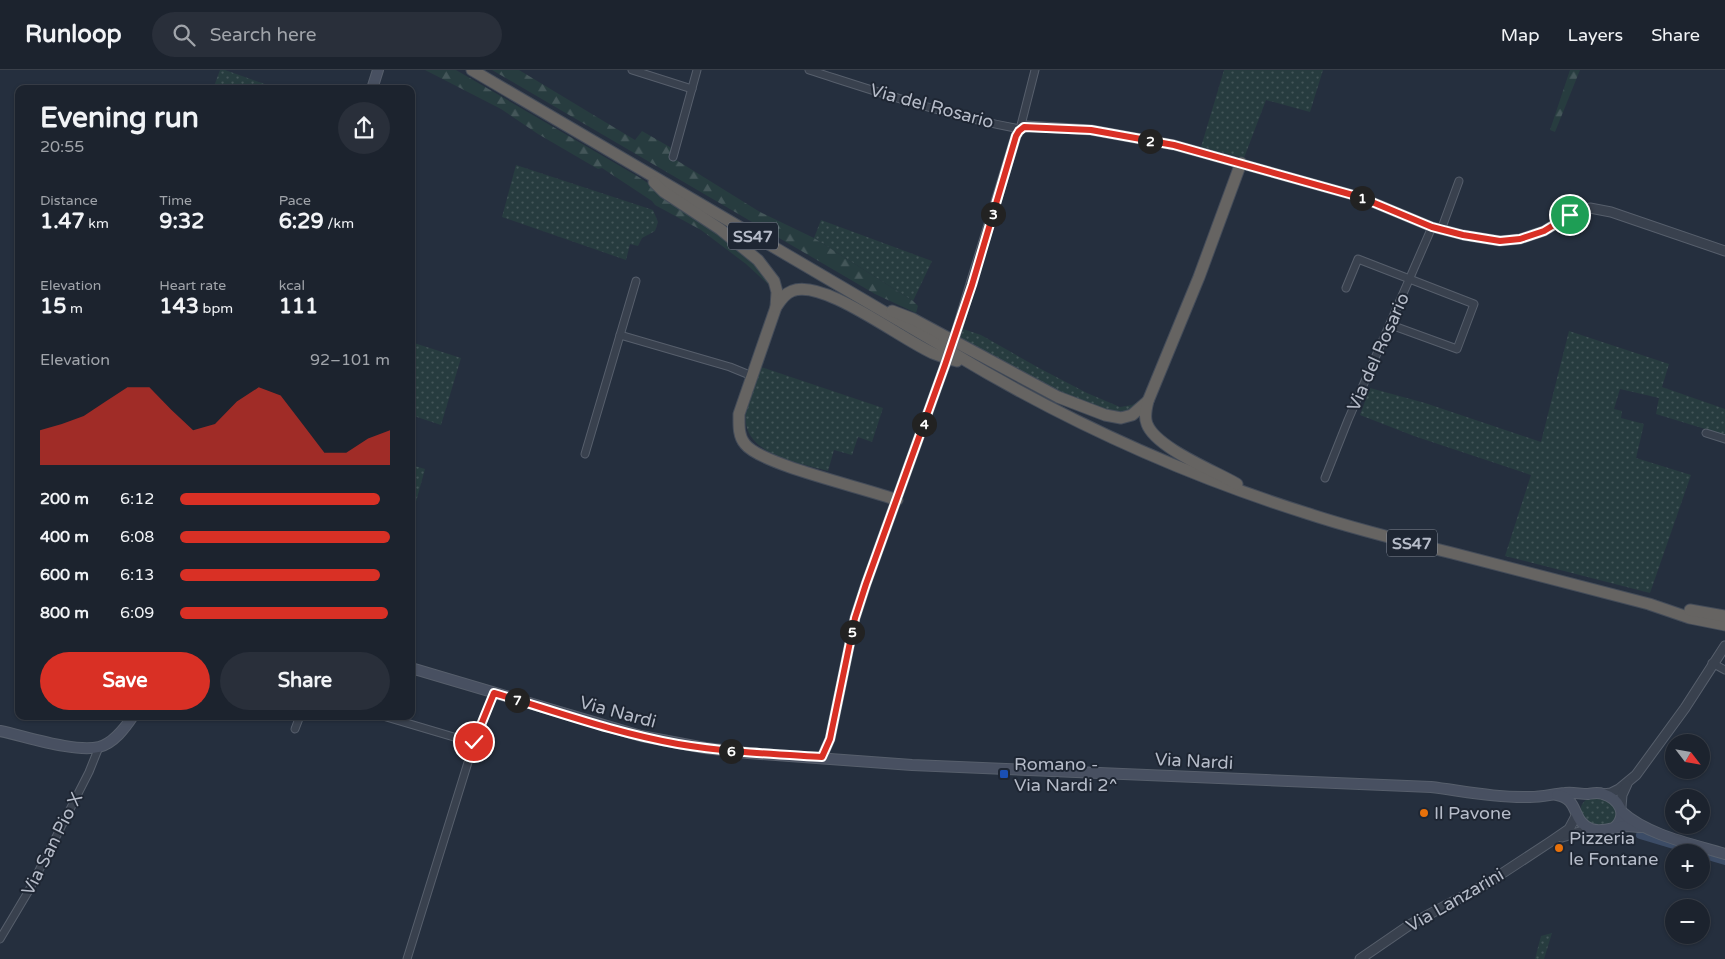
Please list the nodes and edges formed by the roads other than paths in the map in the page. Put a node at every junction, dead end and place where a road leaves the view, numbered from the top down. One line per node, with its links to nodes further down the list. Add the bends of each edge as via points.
1 (378, 70): 7 (main road)
2 (472, 70): 12 (highway, SS47)
3 (632, 70): 8 (street)
4 (698, 70): 8 (street)
5 (809, 70): 9 (street, Via del Rosario, via 904,101)
6 (1035, 70): 9 (street)
7 (373, 85)
8 (692, 89): 10 (street)
9 (1020, 129): 11 (street, Via del Rosario, via 1026,126 1091,130 1174,145); 31 (street, bridge, via 972,285)
10 (673, 157)
11 (1241, 163): 14 (street, Via del Rosario, via 1360,197); 25 (highway)
12 (643, 171): 19 (highway, SS47); 20 (highway, via 664,192 720,229 758,260 774,281)
13 (1459, 181): 14 (street)
14 (1437, 229): 15 (street, Via del Rosario, via 1500,241 1520,239 1544,231 1570,215 1599,208); 16 (street, Via del Rosario)
15 (1725, 251)
16 (1410, 280): 18 (street, via 1358,259); 21 (street, Via del Rosario); 21 (street, via 1474,304 1457,349)
17 (636, 281): 22 (street)
18 (1346, 288)
19 (864, 301): 23 (highway, SS47); 25 (highway, via 913,319 1058,397 1105,416 1121,418 1132,415)
20 (776, 307): 23 (highway, via 792,291 820,292 870,316 934,354); 24 (highway)
21 (1390, 325): 29 (street, Via del Rosario)
22 (620, 336): 24 (street); 28 (street)
23 (977, 367): 30 (highway, SS47, via 1114,440)
24 (752, 376): 31 (highway, via 739,414 738,428 744,444 758,454 785,465)
25 (1148, 401): 30 (highway, via 1147,425 1164,444)
26 (1706, 433): 27 (street)
27 (1725, 439)
28 (585, 454)
29 (1325, 478)
30 (1258, 497): 32 (highway, SS47, via 1351,527)
31 (897, 500): 45 (street, via 855,618)
32 (1649, 604): 33 (highway, SS47); 34 (highway, SS47, via 1690,618)
33 (1725, 616)
34 (1725, 625)
35 (1725, 646): 36 (street)
36 (1712, 664): 38 (street); 50 (street, via 1654,753)
37 (415, 669): 39 (main road, Via Nardi)
38 (1725, 670)
39 (494, 693): 46 (street); 48 (main road, Via Nardi, via 678,744 748,753)
40 (130, 720): 47 (main road, via 112,741)
41 (298, 720): 43 (street)
42 (397, 720): 46 (street)
43 (295, 729)
44 (0, 731): 47 (main road, via 81,748)
45 (830, 739): 48 (street); 49 (street)
46 (474, 742): 62 (street)
47 (99, 747): 61 (street, Via San Pio X, via 32,884)
48 (822, 757): 49 (main road, Via Nardi)
49 (833, 759): 51 (main road, Via Nardi, via 1431,787 1532,797)
50 (1631, 780): 53 (street, via 1619,790); 54 (street, via 1622,795)
51 (1553, 794): 52 (main road, Via Nardi); 55 (main road, via 1564,796 1572,803)
52 (1587, 794): 53 (main road, Via Nardi); 55 (main road, via 1580,799)
53 (1603, 794): 54 (main road, via 1614,799)
54 (1621, 809): 56 (main road); 57 (main road, via 1620,821)
55 (1576, 814): 58 (main road); 59 (street, Via Lanzarini, via 1569,829)
56 (1644, 827): 57 (main road); 60 (main road)
57 (1614, 828): 58 (main road)
58 (1590, 829): 59 (street, Via Lanzarini)
59 (1550, 842): 63 (street, Via Lanzarini, via 1486,884 1410,924)
60 (1725, 854)
61 (0, 939)
62 (407, 959)
63 (1360, 959)

